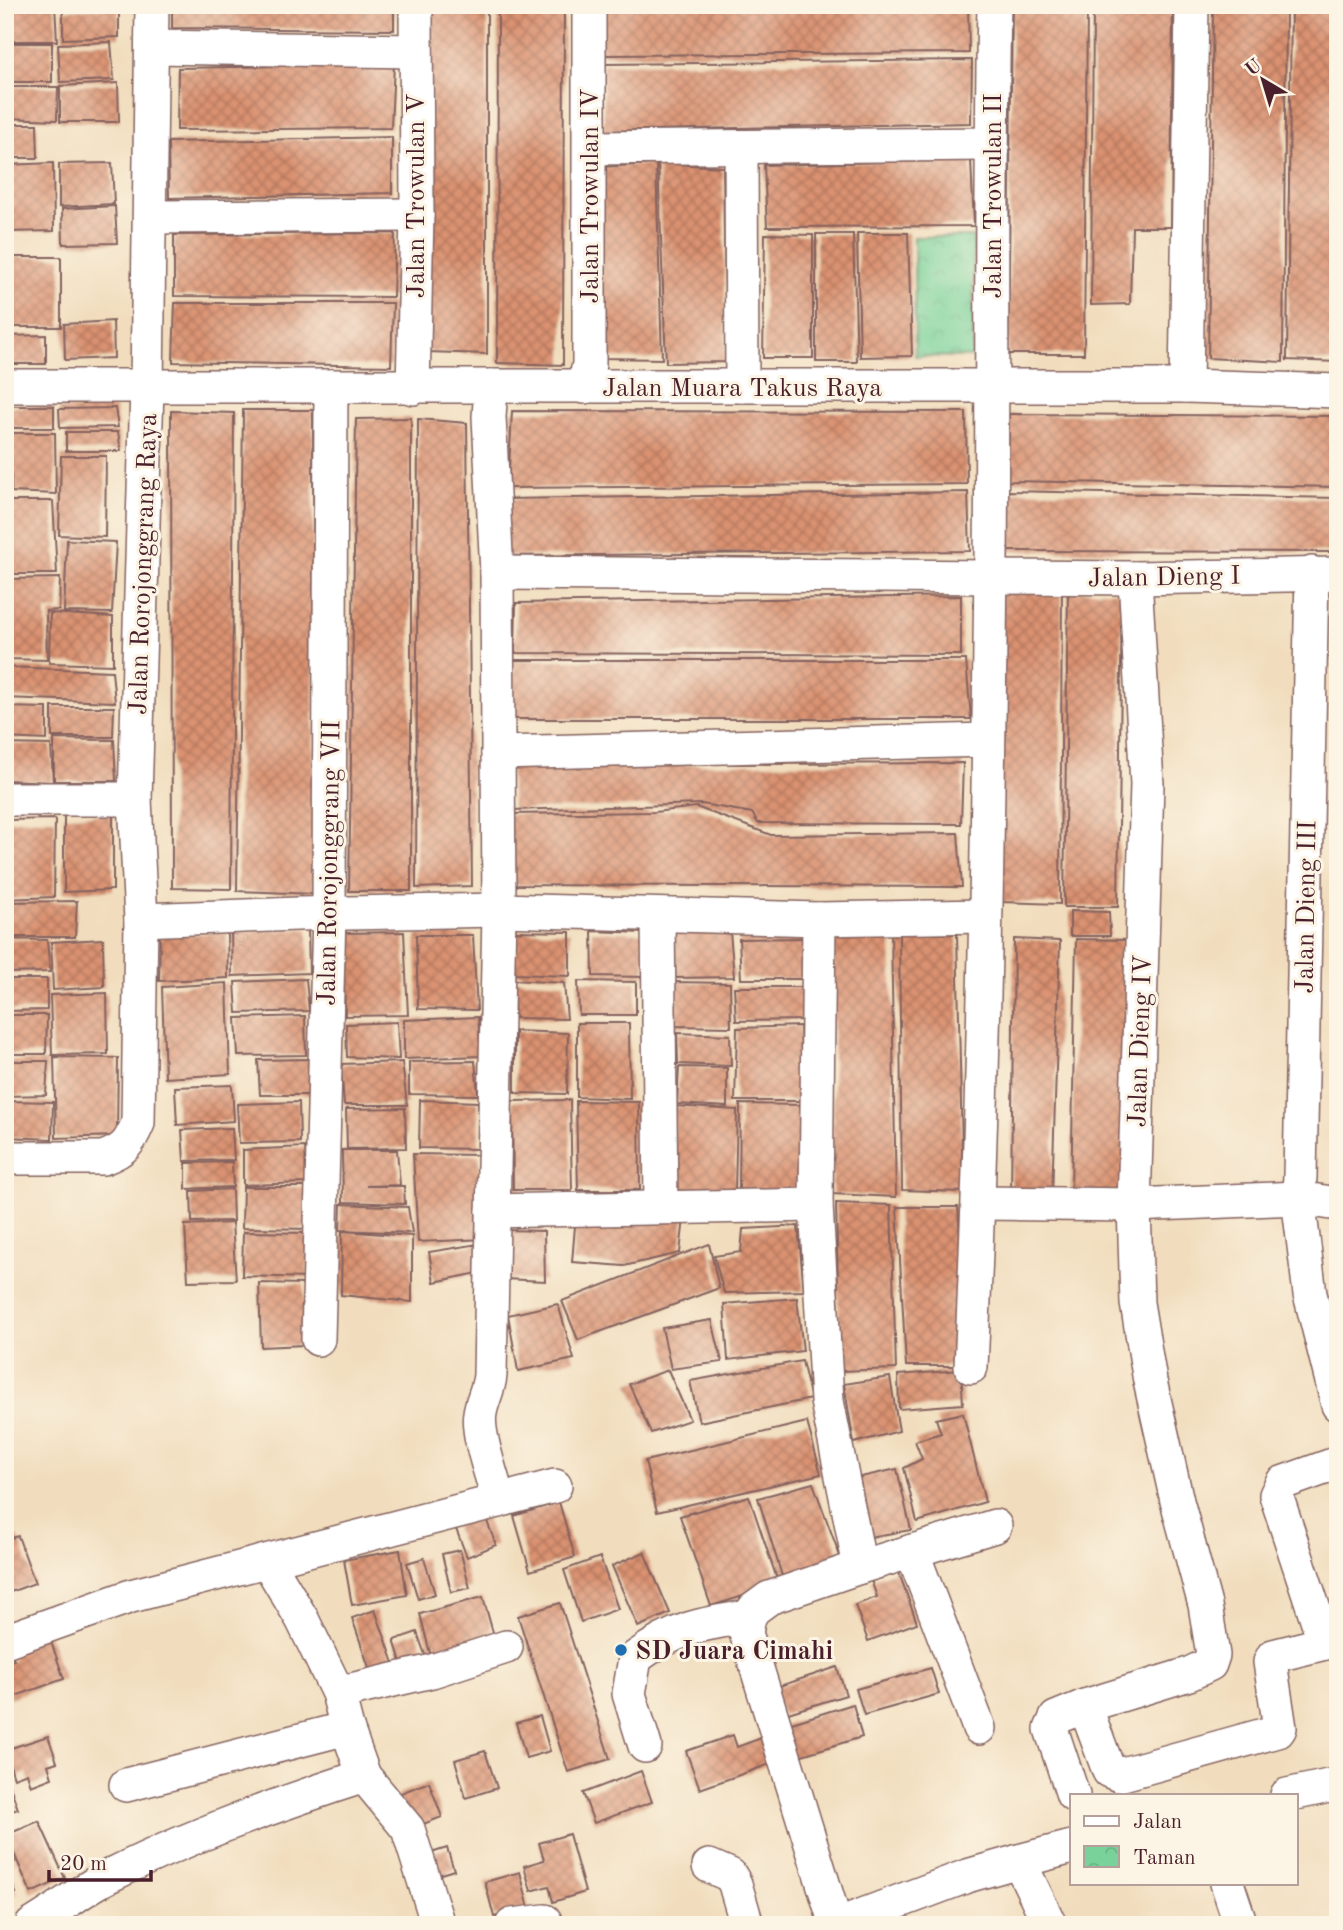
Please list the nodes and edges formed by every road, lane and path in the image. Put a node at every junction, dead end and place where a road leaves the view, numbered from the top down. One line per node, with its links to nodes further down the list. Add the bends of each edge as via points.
1 (152, 5): 6 (street, Jalan Rorojonggrang Raya)
2 (416, 5): 7 (street, Jalan Trowulan V)
3 (589, 5): 10 (street, Jalan Trowulan IV)
4 (994, 5): 8 (street, Jalan Trowulan II)
5 (1192, 5): 16 (street)
6 (152, 47): 7 (street); 12 (street, Jalan Rorojonggrang Raya)
7 (416, 51): 11 (street, Jalan Trowulan V)
8 (991, 144): 9 (street); 20 (street, Jalan Trowulan II)
9 (741, 147): 10 (street); 15 (street)
10 (590, 148): 19 (street, Jalan Trowulan IV, via 589,364)
11 (417, 215): 12 (street); 21 (street, Jalan Trowulan V)
12 (150, 217): 17 (street, Jalan Rorojonggrang Raya)
13 (5, 386): 17 (street, Jalan Muara Takus Raya)
14 (331, 386): 17 (street, Jalan Muara Takus Raya); 21 (street, Jalan Muara Takus Raya); 32 (street, Jalan Rorojonggrang VII)
15 (742, 386): 19 (street, Jalan Muara Takus Raya); 20 (street, Jalan Muara Takus Raya)
16 (1186, 386): 20 (street, Jalan Muara Takus Raya); 22 (street, Jalan Muara Takus Raya)
17 (147, 387): 30 (street, Jalan Rorojonggrang Raya)
18 (491, 387): 19 (street, Jalan Muara Takus Raya); 21 (street, Jalan Muara Takus Raya); 23 (street)
19 (584, 387)
20 (992, 387): 25 (street, Jalan Trowulan II)
21 (413, 388)
22 (1338, 391)
23 (497, 573): 25 (street, Jalan Dieng I); 28 (street)
24 (1325, 574): 26 (street, Jalan Dieng I); 38 (street, Jalan Dieng III)
25 (991, 577): 26 (street, Jalan Dieng I); 27 (street, Jalan Trowulan II)
26 (1135, 578): 42 (street, Jalan Dieng IV, via 1147,783)
27 (987, 740): 28 (street); 34 (street, Jalan Trowulan II)
28 (498, 753): 31 (street)
29 (5, 799): 30 (street)
30 (135, 799): 36 (street, Jalan Rorojonggrang Raya)
31 (499, 910): 32 (street); 33 (street); 44 (street)
32 (330, 914): 36 (street); 45 (street, Jalan Rorojonggrang VII)
33 (658, 915): 35 (street); 43 (street)
34 (985, 916): 35 (street); 39 (street, Jalan Trowulan II)
35 (819, 919): 41 (street)
36 (141, 920): 37 (street, Jalan Rorojonggrang Raya, via 138,1123 130,1141 103,1158)
37 (5, 1158)
38 (1298, 1198): 40 (street); 42 (street); 47 (street, Jalan Dieng III, via 1310,1294)
39 (979, 1203): 42 (street); 46 (street, Jalan Trowulan II)
40 (1338, 1203)
41 (816, 1205): 43 (street); 54 (street, via 827,1401)
42 (1134, 1205): 60 (street, Jalan Dieng IV, via 1137,1303 1150,1381 1205,1605 1212,1660 1189,1674)
43 (660, 1207): 44 (street)
44 (493, 1211): 50 (street, via 489,1388 479,1427)
45 (318, 1339)
46 (971, 1367)
47 (1338, 1405)
48 (1338, 1463): 56 (street, via 1282,1483 1276,1495)
49 (555, 1486): 50 (street)
50 (499, 1501): 53 (street)
51 (995, 1526): 52 (street)
52 (912, 1551): 54 (street); 62 (street)
53 (268, 1562): 57 (street, via 131,1596); 59 (street)
54 (860, 1567): 55 (street, via 769,1598)
55 (750, 1617): 63 (street, via 701,1623 658,1641 635,1658 629,1694); 79 (street, via 746,1633)
56 (1331, 1640): 60 (street, via 1273,1657 1270,1662 1278,1731 1119,1775 1109,1771)
57 (5, 1641)
58 (506, 1647): 59 (street, via 432,1671)
59 (338, 1693): 61 (street)
60 (1085, 1706): 67 (street, via 1056,1718 1051,1729)
61 (347, 1728): 64 (street); 65 (street)
62 (979, 1728)
63 (645, 1746)
64 (364, 1776): 75 (street, via 281,1802 177,1845 106,1877); 76 (street, via 408,1829)
65 (126, 1784)
66 (1338, 1784): 68 (street)
67 (1073, 1794)
68 (1292, 1794)
69 (1070, 1848): 70 (street)
70 (1019, 1861): 79 (street); 80 (street)
71 (709, 1866): 78 (street, via 730,1875)
72 (1227, 1884): 74 (street)
73 (545, 1921): 77 (street)
74 (1235, 1922)
75 (32, 1925)
76 (438, 1925)
77 (512, 1925)
78 (747, 1925)
79 (839, 1925)
80 (1050, 1925)

